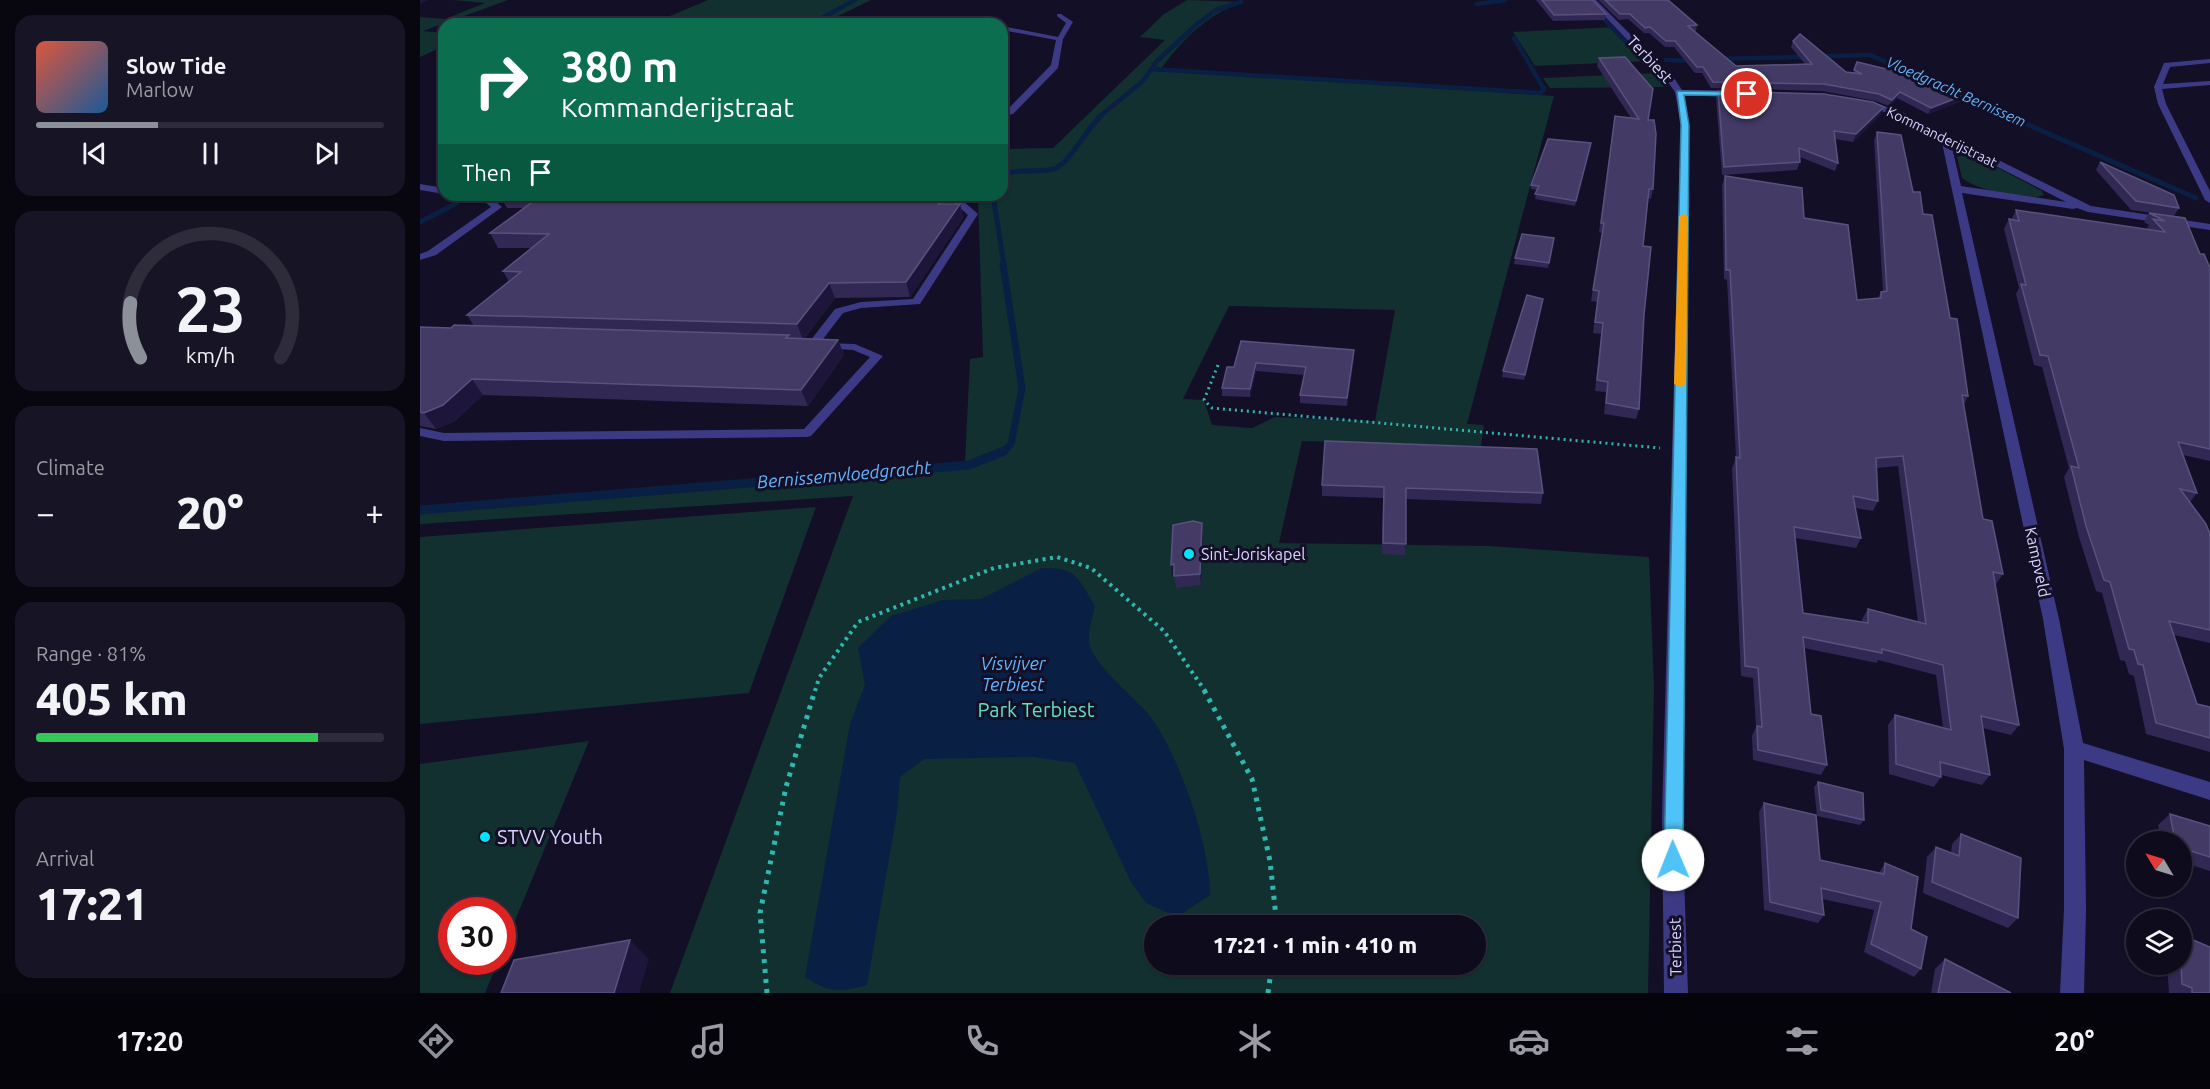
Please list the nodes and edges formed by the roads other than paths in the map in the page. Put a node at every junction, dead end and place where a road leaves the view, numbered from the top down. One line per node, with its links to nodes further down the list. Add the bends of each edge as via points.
1 (1592, 0): 8 (street, Terbiest)
2 (1059, 15): 4 (lane, via 1070,22)
3 (1008, 29): 4 (lane)
4 (1060, 39): 11 (lane, via 1055,66)
5 (2210, 62): 7 (lane, via 2167,65)
6 (2210, 83): 7 (lane)
7 (2158, 87): 16 (lane, via 2162,104)
8 (1679, 92): 9 (street); 25 (street, Terbiest, via 1685,125 1672,816)
9 (1747, 94)
10 (1856, 102): 12 (street, Kommanderijstraat, via 1897,113)
11 (1008, 112)
12 (1945, 137): 14 (street, Kampveld); 19 (street, Kommanderijstraat)
13 (420, 187): 15 (street)
14 (1958, 189): 19 (street, Kommanderijstraat); 23 (street, Kampveld)
15 (438, 190)
16 (2210, 200)
17 (490, 201): 21 (lane, via 497,207 432,253)
18 (958, 201): 22 (lane, via 973,214 916,302 861,305 839,311 807,345 855,347 877,356 807,433 444,437)
19 (2088, 208): 20 (street, Kommanderijstraat)
20 (2210, 227)
21 (420, 257)
22 (420, 432)
23 (2074, 749): 24 (street); 26 (street, Kampveld)
24 (2210, 791)
25 (1676, 993)
26 (2072, 993)

